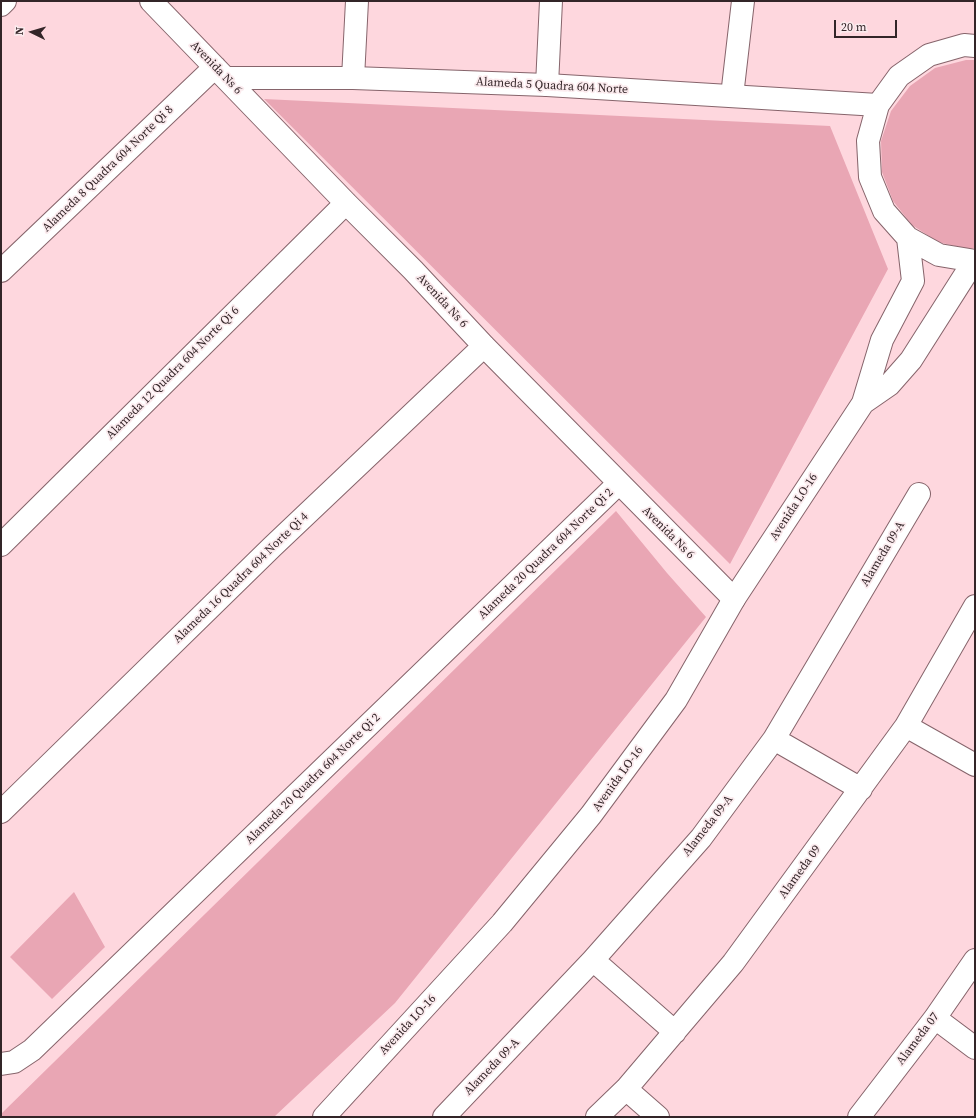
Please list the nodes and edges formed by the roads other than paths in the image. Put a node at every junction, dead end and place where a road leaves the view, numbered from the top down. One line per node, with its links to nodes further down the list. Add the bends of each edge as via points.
1 (5, 1): 6 (street)
2 (151, 1): 8 (street, Avenida Ns 6)
3 (356, 1): 9 (street)
4 (551, 1): 10 (street)
5 (743, 1): 11 (street)
6 (1, 4)
7 (971, 41): 12 (street, Avenida LO-16, via 923,59 899,76)
8 (220, 73): 9 (street, Alameda 5 Quadra 604 Norte); 13 (street, Avenida Ns 6); 16 (street, Alameda 8 Quadra 604 Norte Qi 8)
9 (353, 78): 10 (street, Alameda 5 Quadra 604 Norte)
10 (547, 85): 11 (street, Alameda 5 Quadra 604 Norte)
11 (732, 96): 12 (street, Alameda 5 Quadra 604 Norte)
12 (878, 105): 14 (street, Avenida LO-16, via 868,141 870,177 884,211)
13 (346, 203): 17 (street, Avenida Ns 6); 21 (street, Alameda 12 Quadra 604 Norte Qi 6)
14 (908, 238): 15 (street, Avenida LO-16, via 939,255); 18 (street, Avenida LO-16, via 913,281 882,340)
15 (975, 261): 18 (street, Avenida LO-16, via 910,360 889,386)
16 (1, 271)
17 (484, 346): 19 (street, Avenida Ns 6); 28 (street, Alameda 16 Quadra 604 Norte Qi 4)
18 (863, 403): 22 (street, Avenida LO-16)
19 (618, 484): 22 (street, Avenida Ns 6); 34 (street, Alameda 20 Quadra 604 Norte Qi 2, via 32,1050 14,1062)
20 (918, 494): 25 (street, Alameda 09-A)
21 (1, 544)
22 (734, 599): 36 (street, Avenida LO-16, via 676,700 591,815 502,923)
23 (975, 606): 24 (street, Alameda 09)
24 (906, 726): 26 (street); 27 (street, Alameda 09)
25 (774, 739): 27 (street); 29 (street, Alameda 09-A, via 701,838)
26 (975, 765)
27 (861, 789): 32 (street, Alameda 09, via 734,963)
28 (1, 812)
29 (593, 960): 32 (street); 37 (street, Alameda 09-A)
30 (975, 960): 31 (street, Alameda 07)
31 (935, 1018): 33 (street); 40 (street, Alameda 07)
32 (675, 1032): 35 (street, Alameda 09)
33 (975, 1048)
34 (1, 1064)
35 (626, 1089): 38 (street, Alameda 09); 39 (street)
36 (324, 1117)
37 (444, 1117)
38 (597, 1117)
39 (658, 1117)
40 (859, 1117)

